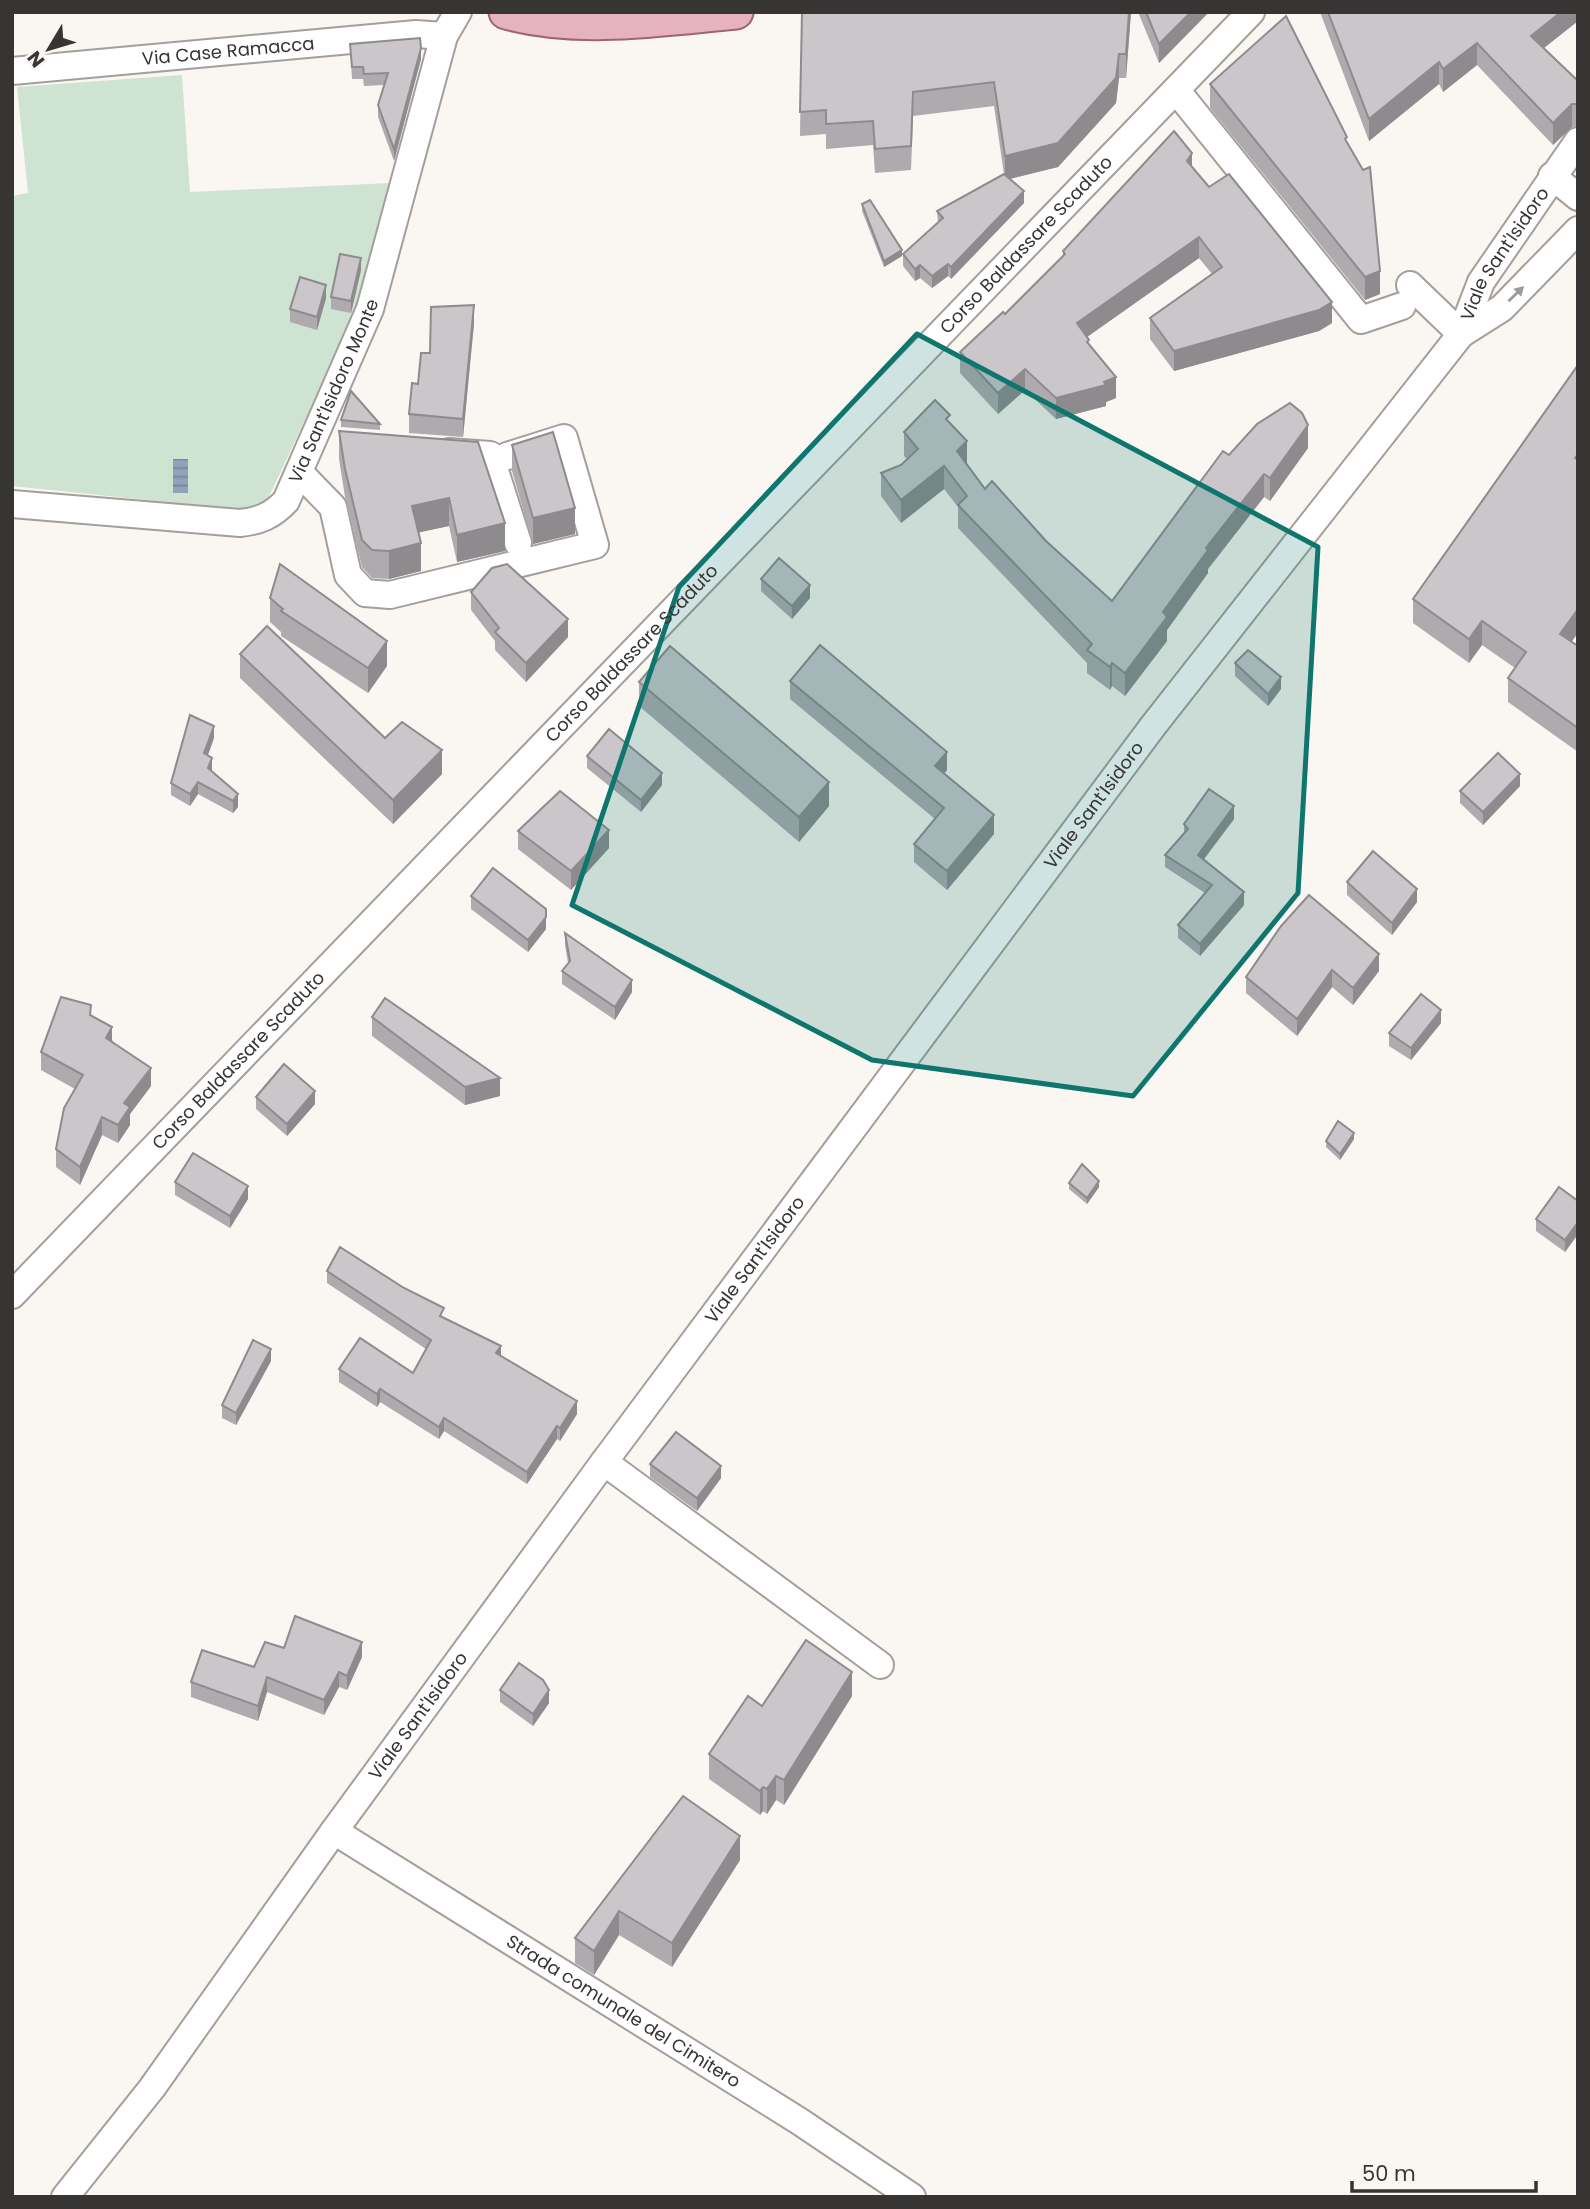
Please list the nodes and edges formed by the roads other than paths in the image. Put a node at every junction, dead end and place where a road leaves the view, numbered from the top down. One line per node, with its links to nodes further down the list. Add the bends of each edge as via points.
1 (458, 12): 5 (street, Via Sant'Isidoro Monte)
2 (506, 12): 3 (main road, via 581,21 645,21)
3 (736, 12)
4 (1251, 12): 7 (street, Corso Baldassare Scaduto)
5 (444, 36): 6 (street, Via Case Ramacca, via 416,34); 13 (street, Via Sant'Isidoro Monte, via 370,309)
6 (12, 71)
7 (1176, 90): 12 (street, via 1361,320 1406,296); 20 (street, Corso Baldassare Scaduto)
8 (1578, 141): 9 (street, Viale Sant'Isidoro)
9 (1552, 176): 10 (street, Viale Sant'Isidoro); 12 (street, Viale Sant'Isidoro, via 1481,282)
10 (1578, 197)
11 (1578, 230): 12 (street, Viale Sant'Isidoro, one-way to 11, via 1502,308)
12 (1461, 334): 21 (street, Viale Sant'Isidoro, via 1153,726)
13 (315, 435): 14 (street); 17 (street, Via Sant'Isidoro Monte)
14 (341, 443)
15 (422, 450): 19 (street, via 491,455)
16 (512, 457): 17 (street, via 564,438 595,545 390,594 365,593 348,575 333,507)
17 (299, 472): 18 (street, Via Sant'Isidoro Monte, via 276,512 240,523)
18 (12, 504)
19 (518, 543)
20 (12, 1295)
21 (604, 1462): 22 (street); 23 (street, Viale Sant'Isidoro)
22 (880, 1665)
23 (334, 1831): 24 (street, Viale Sant'Isidoro, via 152,2088); 25 (street, Strada comunale del Cimitero, via 799,2121)
24 (65, 2197)
25 (912, 2197)

